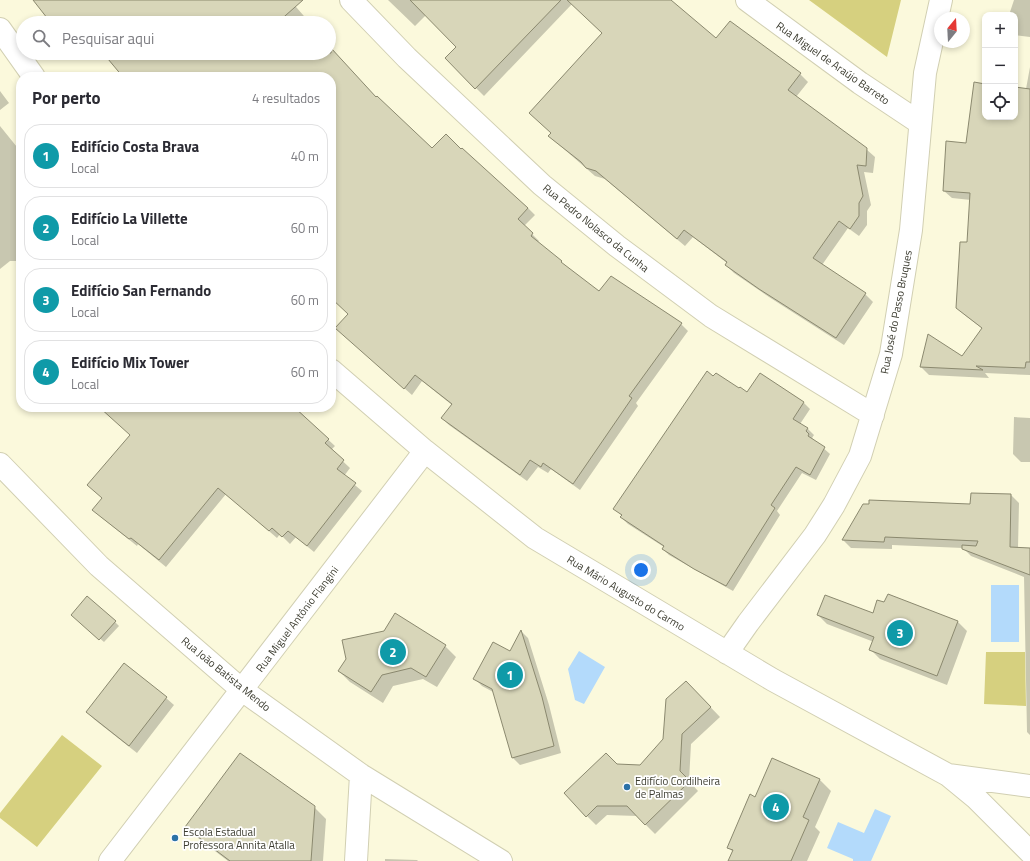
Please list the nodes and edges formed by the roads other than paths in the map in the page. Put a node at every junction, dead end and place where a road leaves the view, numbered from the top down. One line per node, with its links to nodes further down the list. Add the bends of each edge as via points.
1 (352, 0): 10 (street, Rua Pedro Nolasco da Cunha, via 407,58 542,185 617,246 711,316)
2 (747, 0): 8 (street, Rua Miguel de Araújo Barreto, via 860,83)
3 (941, 0): 8 (street, Rua José do Passo Bruques, via 924,72)
4 (0, 29): 5 (street)
5 (16, 52)
6 (22, 60): 7 (street)
7 (30, 72)
8 (920, 123): 10 (street, Rua José do Passo Bruques, via 909,246 891,354)
9 (336, 374): 11 (street, Rua Mário Augusto do Carmo)
10 (873, 416): 13 (street, Rua José do Passo Bruques, via 860,456 815,535)
11 (425, 451): 13 (street, Rua Mário Augusto do Carmo, via 535,538); 14 (street, Rua Miguel Antônio Flangini)
12 (0, 464): 14 (street, Rua João Batista Mendo, via 98,566)
13 (727, 653): 16 (street, Rua Mário Augusto do Carmo)
14 (242, 690): 15 (street, Rua João Batista Mendo); 19 (street, Rua Miguel Antônio Flangini)
15 (361, 775): 20 (street); 21 (street, Rua João Batista Mendo)
16 (948, 775): 17 (street, Rua Mário Augusto do Carmo); 18 (street, Rua Mário Augusto do Carmo, via 976,798)
17 (1030, 786)
18 (1030, 852)
19 (110, 861)
20 (356, 861)
21 (502, 861)

